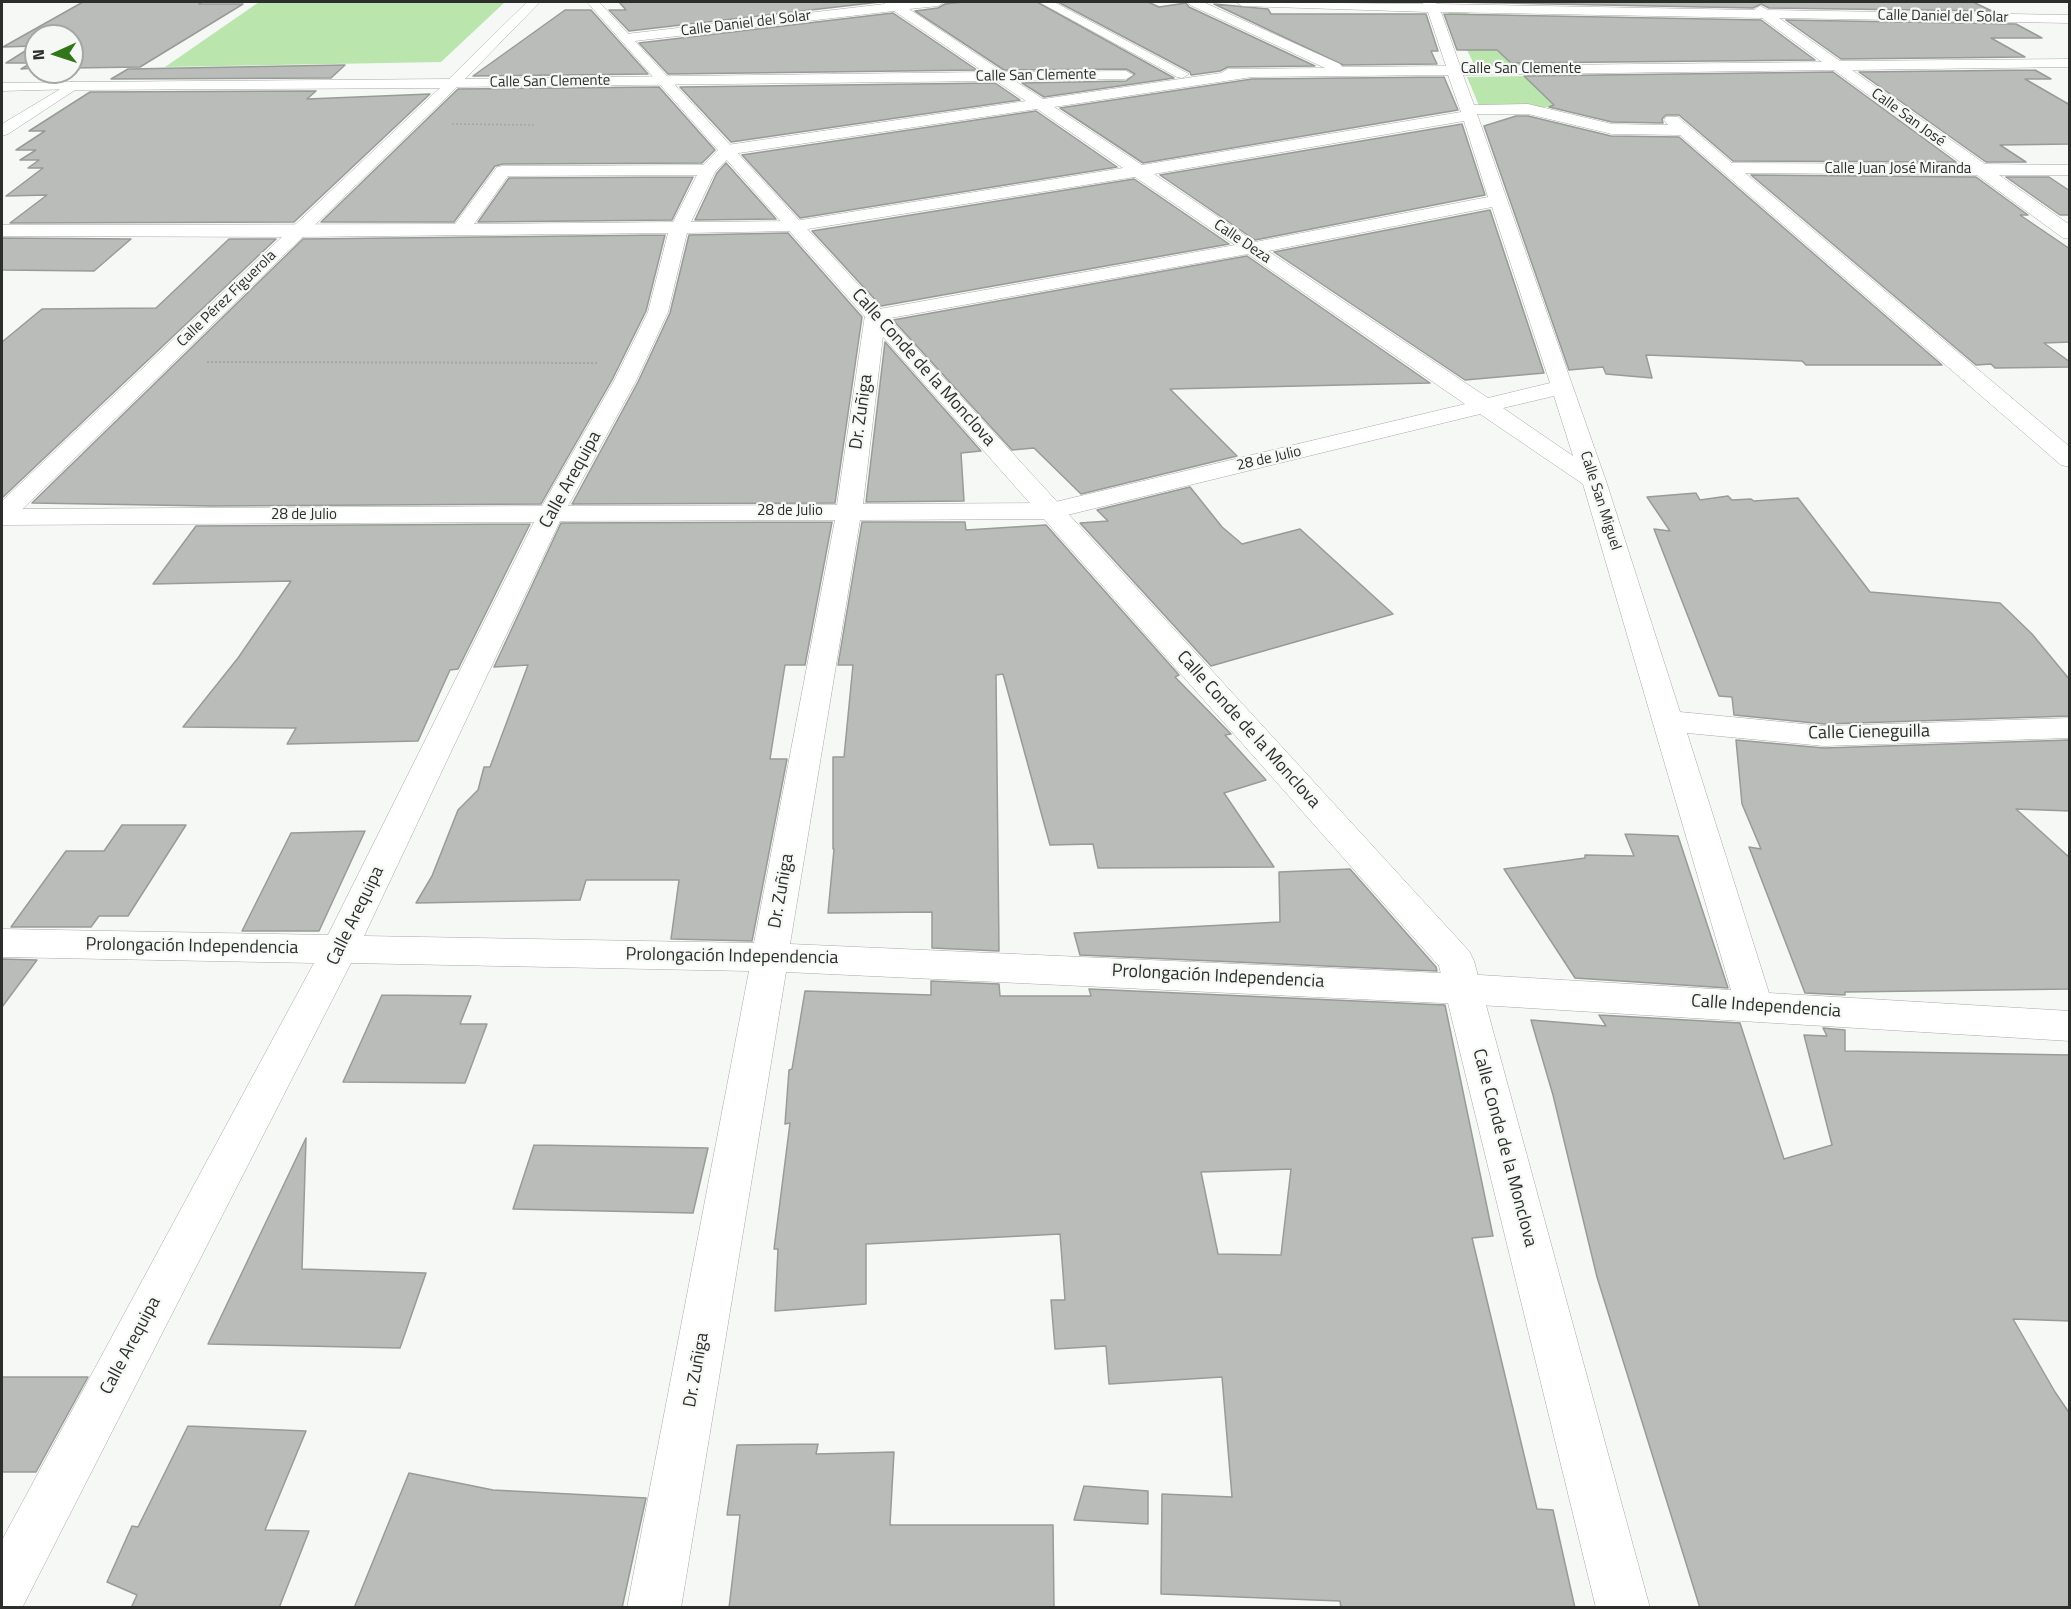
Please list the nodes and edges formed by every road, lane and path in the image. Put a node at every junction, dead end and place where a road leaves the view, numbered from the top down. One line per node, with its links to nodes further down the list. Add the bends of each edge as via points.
1 (534, 2): 24 (street, Calle Pérez Figuerola)
2 (593, 2): 15 (street, Calle Conde de la Monclova)
3 (939, 2): 9 (street, Calle Daniel del Solar)
4 (1044, 2): 23 (street)
5 (1194, 2): 21 (street)
6 (1242, 2): 10 (street, Calle Daniel del Solar)
7 (1747, 2): 11 (street, Calle San José)
8 (1939, 2): 12 (street)
9 (893, 4): 15 (street, Calle Daniel del Solar); 25 (street, Calle Deza)
10 (1431, 5): 11 (street, Calle Daniel del Solar); 20 (street, Calle San Miguel)
11 (1764, 14): 12 (street, Calle Daniel del Solar); 19 (street, Calle San José)
12 (1965, 17): 13 (street, Calle Daniel del Solar); 14 (street)
13 (2070, 19)
14 (1993, 34)
15 (626, 38): 27 (street, Calle Conde de la Monclova)
16 (2020, 52): 17 (street)
17 (2038, 63): 18 (street, Calle San Clemente); 19 (street, Calle San Clemente); 26 (street)
18 (2070, 63)
19 (1836, 66): 20 (street, Calle San Clemente); 37 (street, Calle San José)
20 (1452, 69): 21 (street, Calle San Clemente); 31 (street, Calle San Miguel)
21 (1342, 71): 22 (street, Calle San Clemente)
22 (1251, 73): 23 (street, Calle San Clemente); 30 (street)
23 (1182, 74): 25 (street, Calle San Clemente)
24 (449, 75): 27 (street, Calle San Clemente); 28 (street, Calle San Clemente, via 428,83); 32 (street, Calle Pérez Figuerola)
25 (1000, 77): 27 (street, Calle San Clemente); 30 (street, Calle Deza)
26 (2062, 77)
27 (664, 80): 35 (street, Calle Conde de la Monclova)
28 (72, 86): 29 (street, Calle San Clemente); 34 (street)
29 (2, 87)
30 (1042, 105): 35 (street); 40 (street, Calle Deza)
31 (1468, 112): 36 (street, via 1528,109 1612,129 1678,125); 40 (street); 41 (street, Calle San Miguel)
32 (411, 123): 33 (path); 46 (street, Calle Pérez Figuerola)
33 (535, 125)
34 (2, 131)
35 (727, 150): 38 (street, Calle Arequipa); 43 (street, Calle Conde de la Monclova)
36 (1726, 168): 37 (street, Calle Juan José Miranda); 54 (street)
37 (1980, 169): 39 (street, Calle Juan José Miranda); 47 (street, Calle San José)
38 (708, 170): 42 (street, Calle Arequipa); 44 (street, via 503,171)
39 (2070, 170)
40 (1139, 171): 43 (street); 48 (street, Calle Deza)
41 (1499, 201): 48 (street); 52 (street, Calle San Miguel)
42 (679, 226): 43 (street); 44 (street); 51 (street, Calle Arequipa, via 658,312)
43 (795, 226): 49 (street, Calle Conde de la Monclova)
44 (461, 229): 46 (street)
45 (2, 230): 46 (street)
46 (298, 231): 50 (street, Calle Pérez Figuerola)
47 (2070, 234)
48 (1252, 248): 49 (street); 53 (street, Calle Deza)
49 (875, 315): 56 (street, Dr. Zuñiga); 57 (street, Calle Conde de la Monclova)
50 (161, 362): 51 (path); 59 (street, Calle Pérez Figuerola)
51 (633, 362): 58 (street, Calle Arequipa)
52 (1563, 387): 53 (street, 28 de Julio); 55 (street, Calle San Miguel)
53 (1485, 407): 55 (street, Calle Deza); 57 (street, 28 de Julio)
54 (2070, 460)
55 (1594, 481): 60 (street, Calle San Miguel)
56 (849, 511): 57 (street, 28 de Julio); 58 (street, 28 de Julio); 64 (street, Dr. Zuñiga)
57 (1051, 511): 65 (street, Calle Conde de la Monclova, via 1456,961)
58 (551, 513): 59 (street, 28 de Julio); 63 (street, Calle Arequipa)
59 (2, 516)
60 (1668, 721): 61 (street, Calle Cieneguilla, via 1824,736); 66 (street, Calle San Miguel)
61 (2070, 728)
62 (2, 943): 63 (street, Prolongación Independencia)
63 (339, 950): 64 (street, Prolongación Independencia); 68 (street, Calle Arequipa)
64 (770, 957): 65 (street, Prolongación Independencia); 69 (street, Dr. Zuñiga)
65 (1462, 989): 66 (street, Calle Independencia); 70 (street, Calle Conde de la Monclova)
66 (1755, 1007): 67 (street, Calle Independencia)
67 (2070, 1026)
68 (2, 1592)
69 (654, 1608)
70 (1623, 1608)

